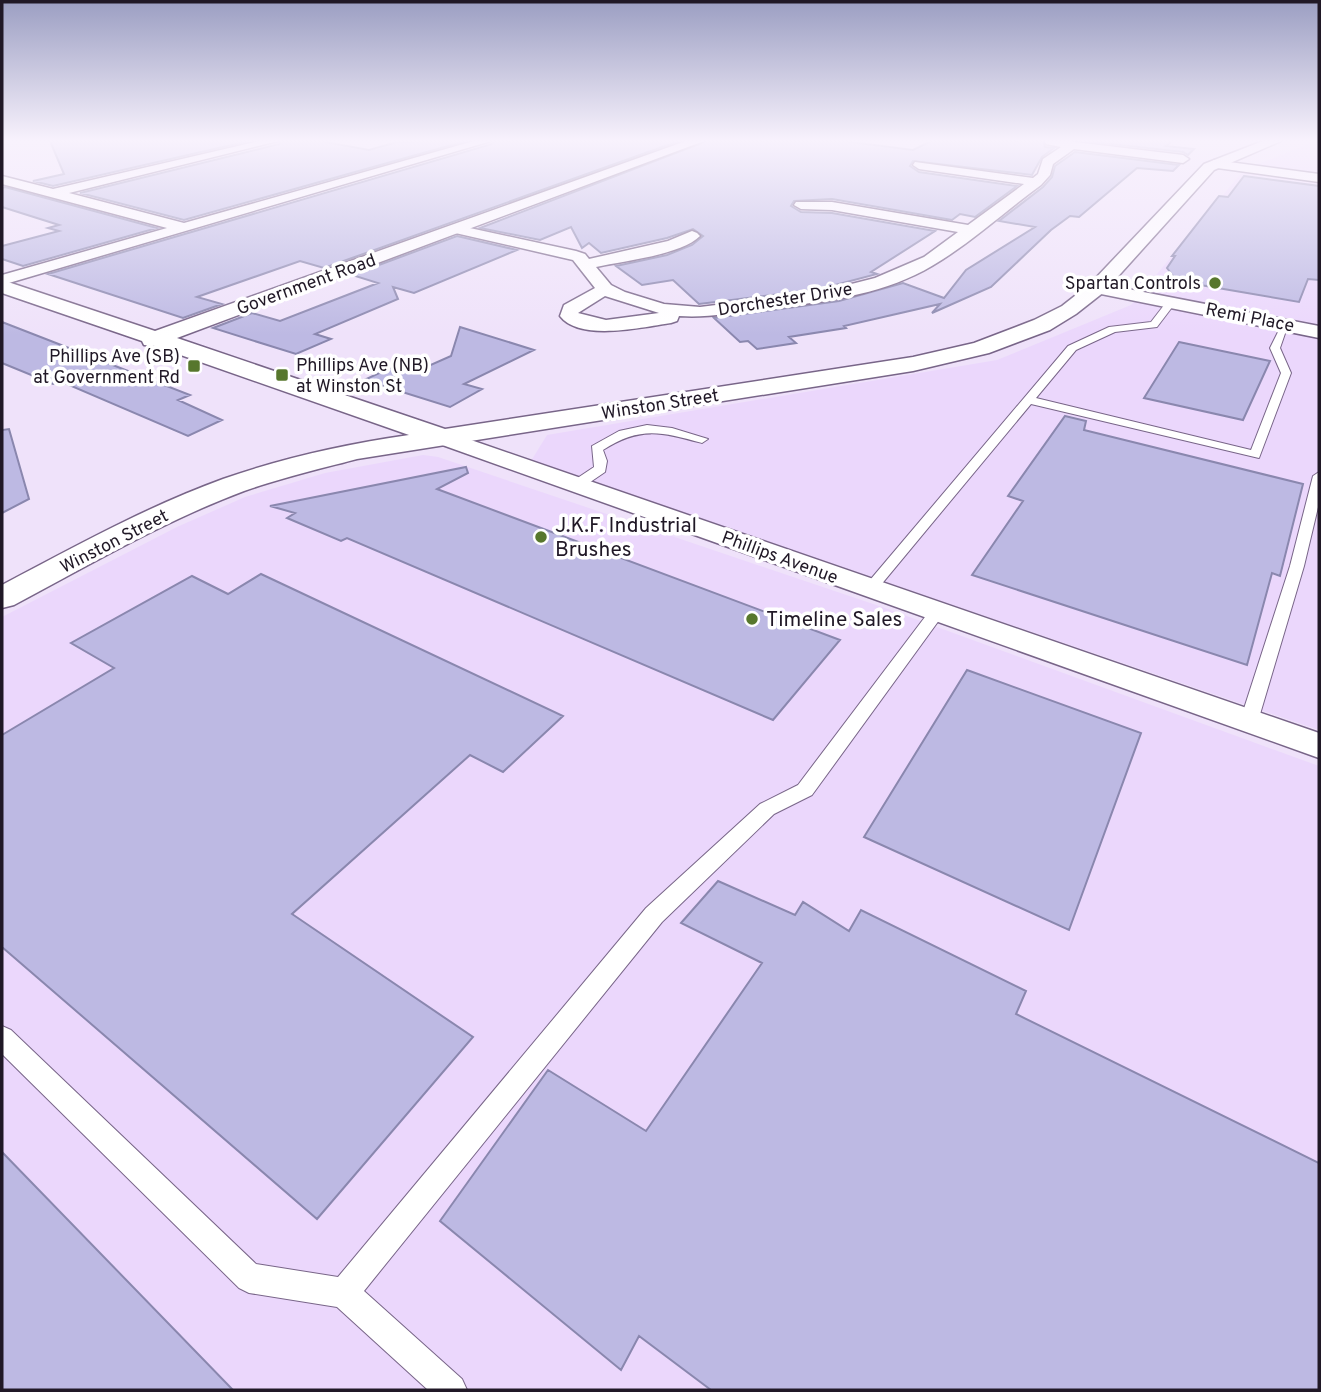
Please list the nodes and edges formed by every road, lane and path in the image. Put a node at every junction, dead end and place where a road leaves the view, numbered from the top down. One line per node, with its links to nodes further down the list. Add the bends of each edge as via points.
1 (104, 206): 7 (street)
2 (258, 206): 7 (street)
3 (519, 206): 8 (street, Government Road)
4 (831, 206): 9 (street)
5 (1004, 206): 9 (street, Dorchester Drive)
6 (1171, 206): 14 (street, Winston Street)
7 (184, 227): 12 (street)
8 (456, 229): 11 (street, via 570,254); 20 (street, Government Road)
9 (971, 230): 17 (street, Dorchester Drive, via 930,260 881,282 820,297)
10 (692, 236): 11 (street, via 673,246)
11 (587, 264): 15 (street)
12 (2, 280)
13 (2, 286): 20 (street, Phillips Avenue)
14 (1097, 288): 16 (street, Remi Place); 22 (street, Winston Street, via 1042,325 981,348 913,363)
15 (605, 289): 17 (street, Dorchester Drive, via 636,303); 17 (street, Dorchester Drive, via 570,309 569,316 601,326)
16 (1171, 302): 18 (street, Remi Place); 21 (lane, via 1154,325 1113,329 1072,348)
17 (700, 312)
18 (1286, 324): 19 (street, Remi Place); 21 (lane, via 1275,348 1286,373 1255,455)
19 (1319, 332)
20 (152, 340): 22 (street, Phillips Avenue)
21 (1028, 400): 26 (lane)
22 (442, 437): 25 (street, Phillips Avenue); 27 (street, Winston Street, via 356,451 231,486)
23 (702, 439): 25 (lane, via 651,426 624,432 596,449 600,470)
24 (1319, 476): 29 (lane, via 1297,566)
25 (578, 484): 26 (street, Phillips Avenue)
26 (870, 589): 28 (street, Phillips Avenue)
27 (2, 598)
28 (937, 612): 29 (street, Phillips Avenue); 32 (lane, via 805,790 766,809 654,915)
29 (1249, 721): 30 (street, Phillips Avenue)
30 (1319, 746)
31 (2, 1038): 32 (lane, via 249,1278)
32 (344, 1293): 33 (lane)
33 (451, 1390)

